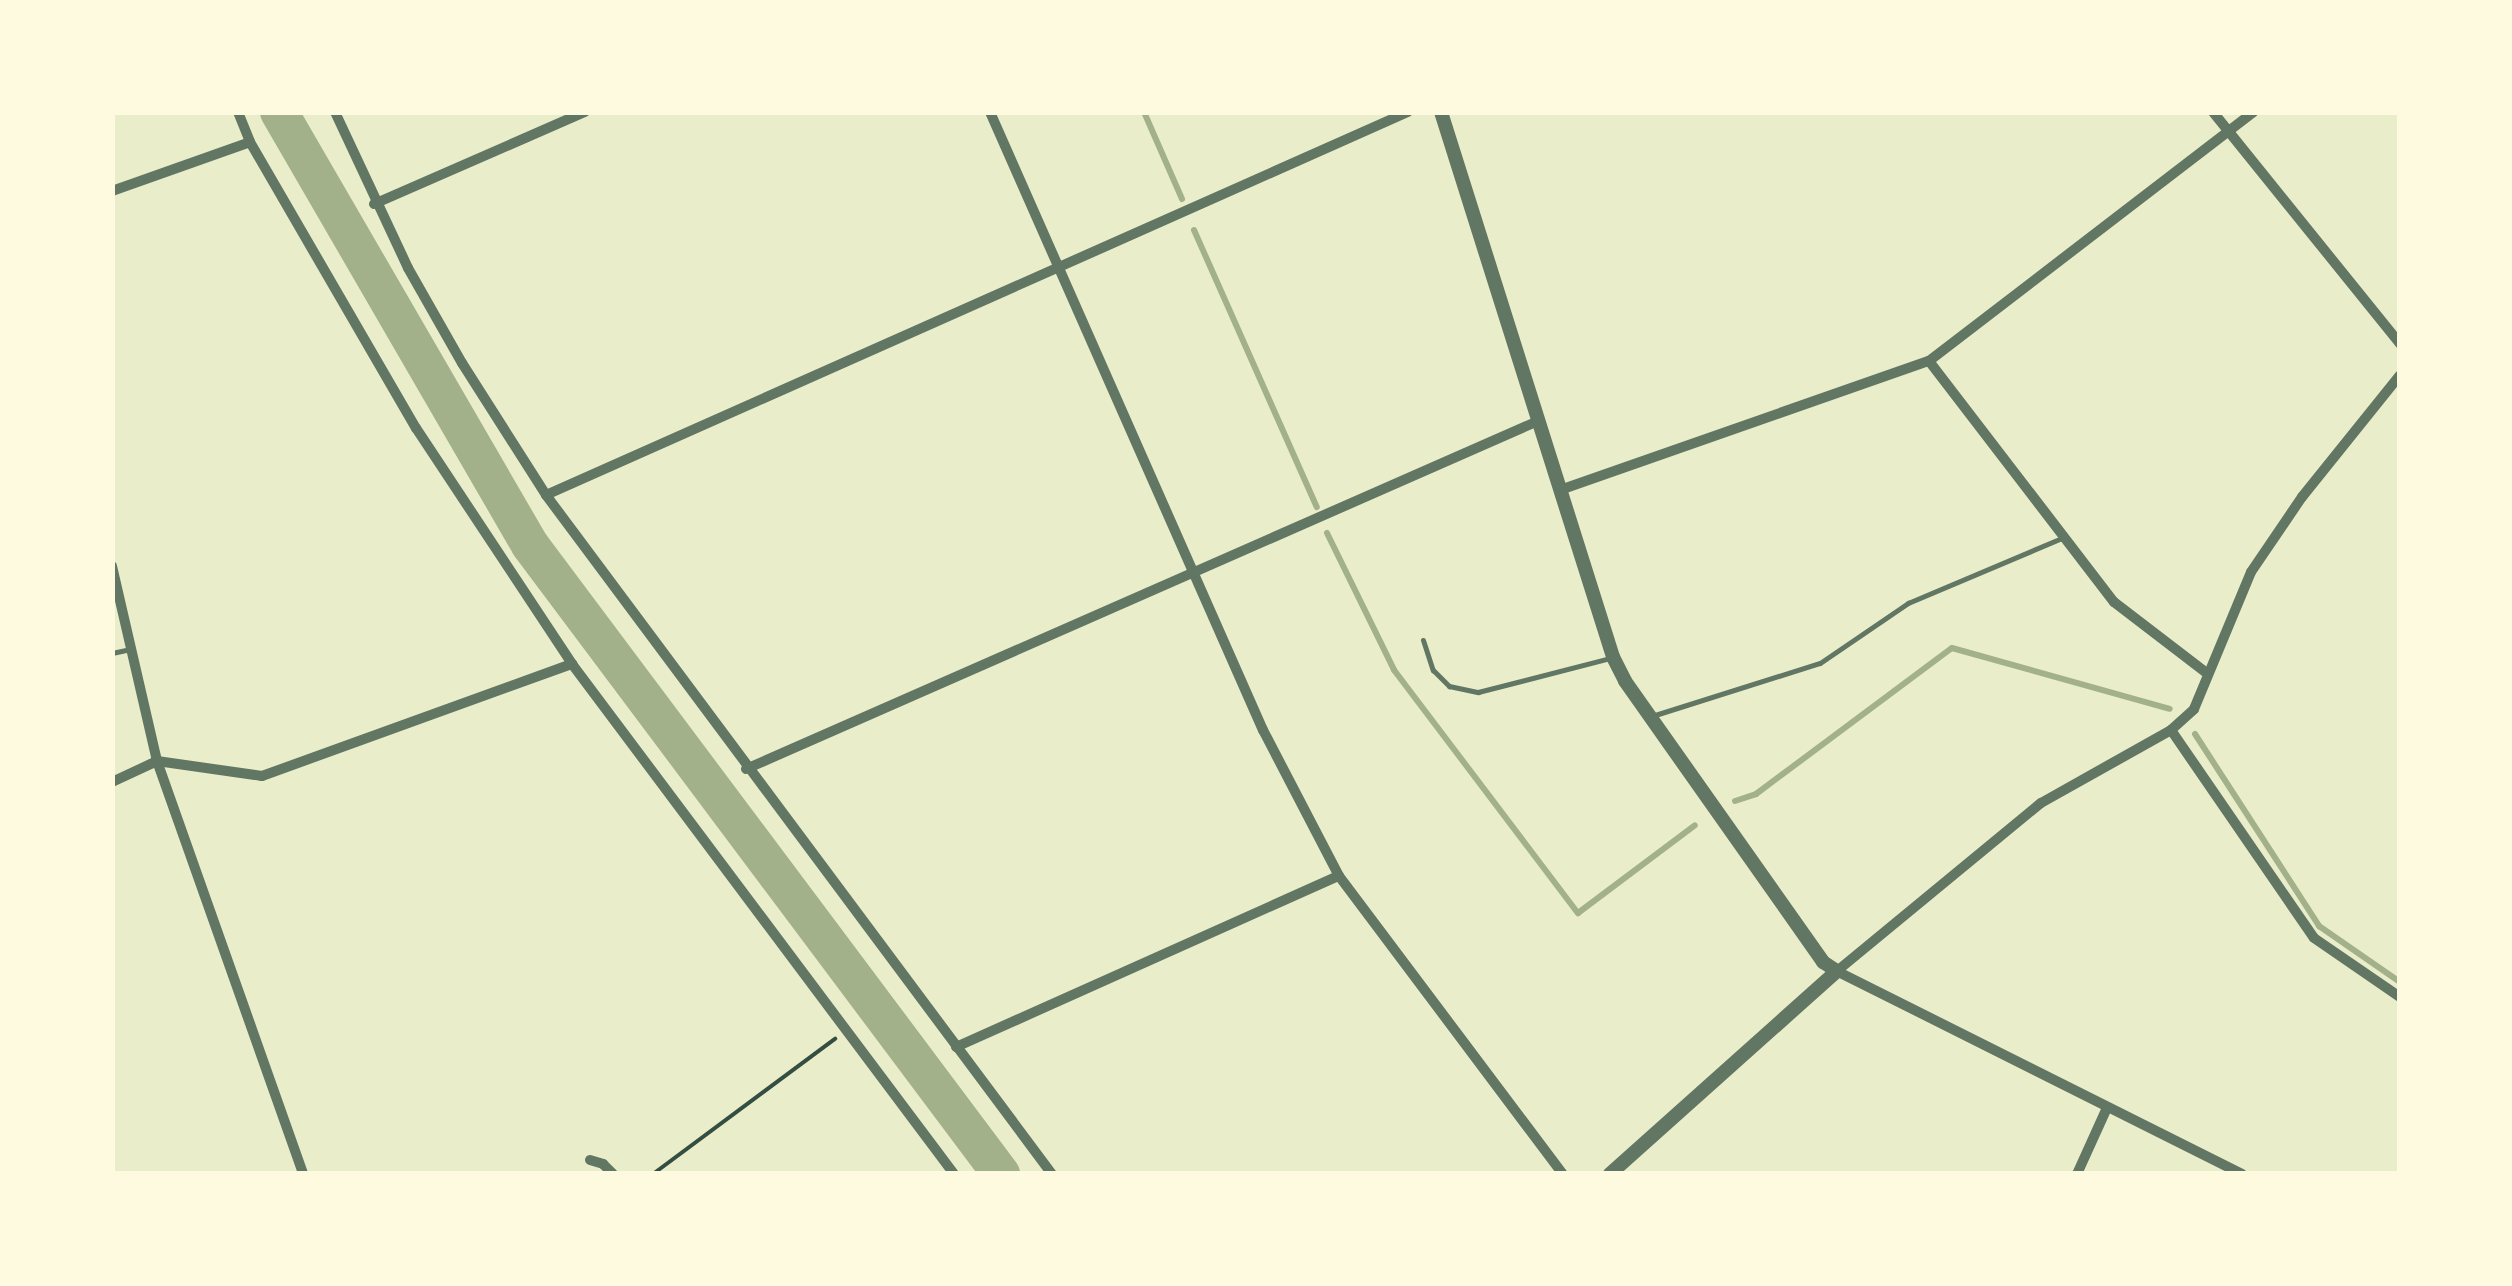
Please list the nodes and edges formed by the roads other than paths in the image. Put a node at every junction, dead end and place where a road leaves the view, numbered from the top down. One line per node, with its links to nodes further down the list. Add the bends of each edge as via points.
1 (238, 112): 10 (street)
2 (334, 112): 12 (street)
3 (585, 112): 12 (street)
4 (990, 112): 13 (street)
5 (1408, 112): 13 (street)
6 (1441, 112): 17 (street)
7 (2213, 112): 9 (street)
8 (2253, 112): 9 (street)
9 (2228, 132): 14 (street); 15 (street)
10 (250, 142): 11 (street); 27 (street, via 416,428)
11 (112, 191)
12 (374, 204): 19 (street, via 462,363)
13 (1060, 267): 19 (street); 22 (street)
14 (2400, 344)
15 (1929, 361): 18 (street); 20 (street)
16 (2400, 375): 28 (street, via 2251,572)
17 (1538, 422): 18 (street); 22 (street)
18 (1560, 490): 26 (street)
19 (546, 495): 32 (street)
20 (2062, 538): 28 (street, via 2114,602); 29 (lane, via 1908,602 1820,663)
21 (112, 566): 24 (street)
22 (1194, 573): 32 (street); 34 (street, via 1263,730)
23 (1423, 640): 26 (lane, via 1433,670 1449,686 1478,692)
24 (131, 648): 25 (lane); 31 (street)
25 (112, 652)
26 (1613, 657): 29 (street)
27 (572, 664): 31 (street, via 262,776); 42 (street)
28 (2208, 674): 30 (street, via 2194,709)
29 (1652, 716): 35 (street)
30 (2171, 730): 35 (street, via 2041,803); 36 (street, via 2314,938)
31 (157, 761): 33 (street); 40 (street)
32 (746, 769): 37 (street)
33 (112, 782)
34 (1339, 876): 37 (street); 44 (street)
35 (1836, 971): 38 (street); 45 (street)
36 (2400, 998)
37 (956, 1047): 43 (street)
38 (2107, 1108): 46 (street); 47 (street)
39 (590, 1160): 41 (street)
40 (303, 1174)
41 (613, 1174)
42 (954, 1174)
43 (1052, 1174)
44 (1563, 1174)
45 (1610, 1174)
46 (2077, 1174)
47 (2242, 1174)

